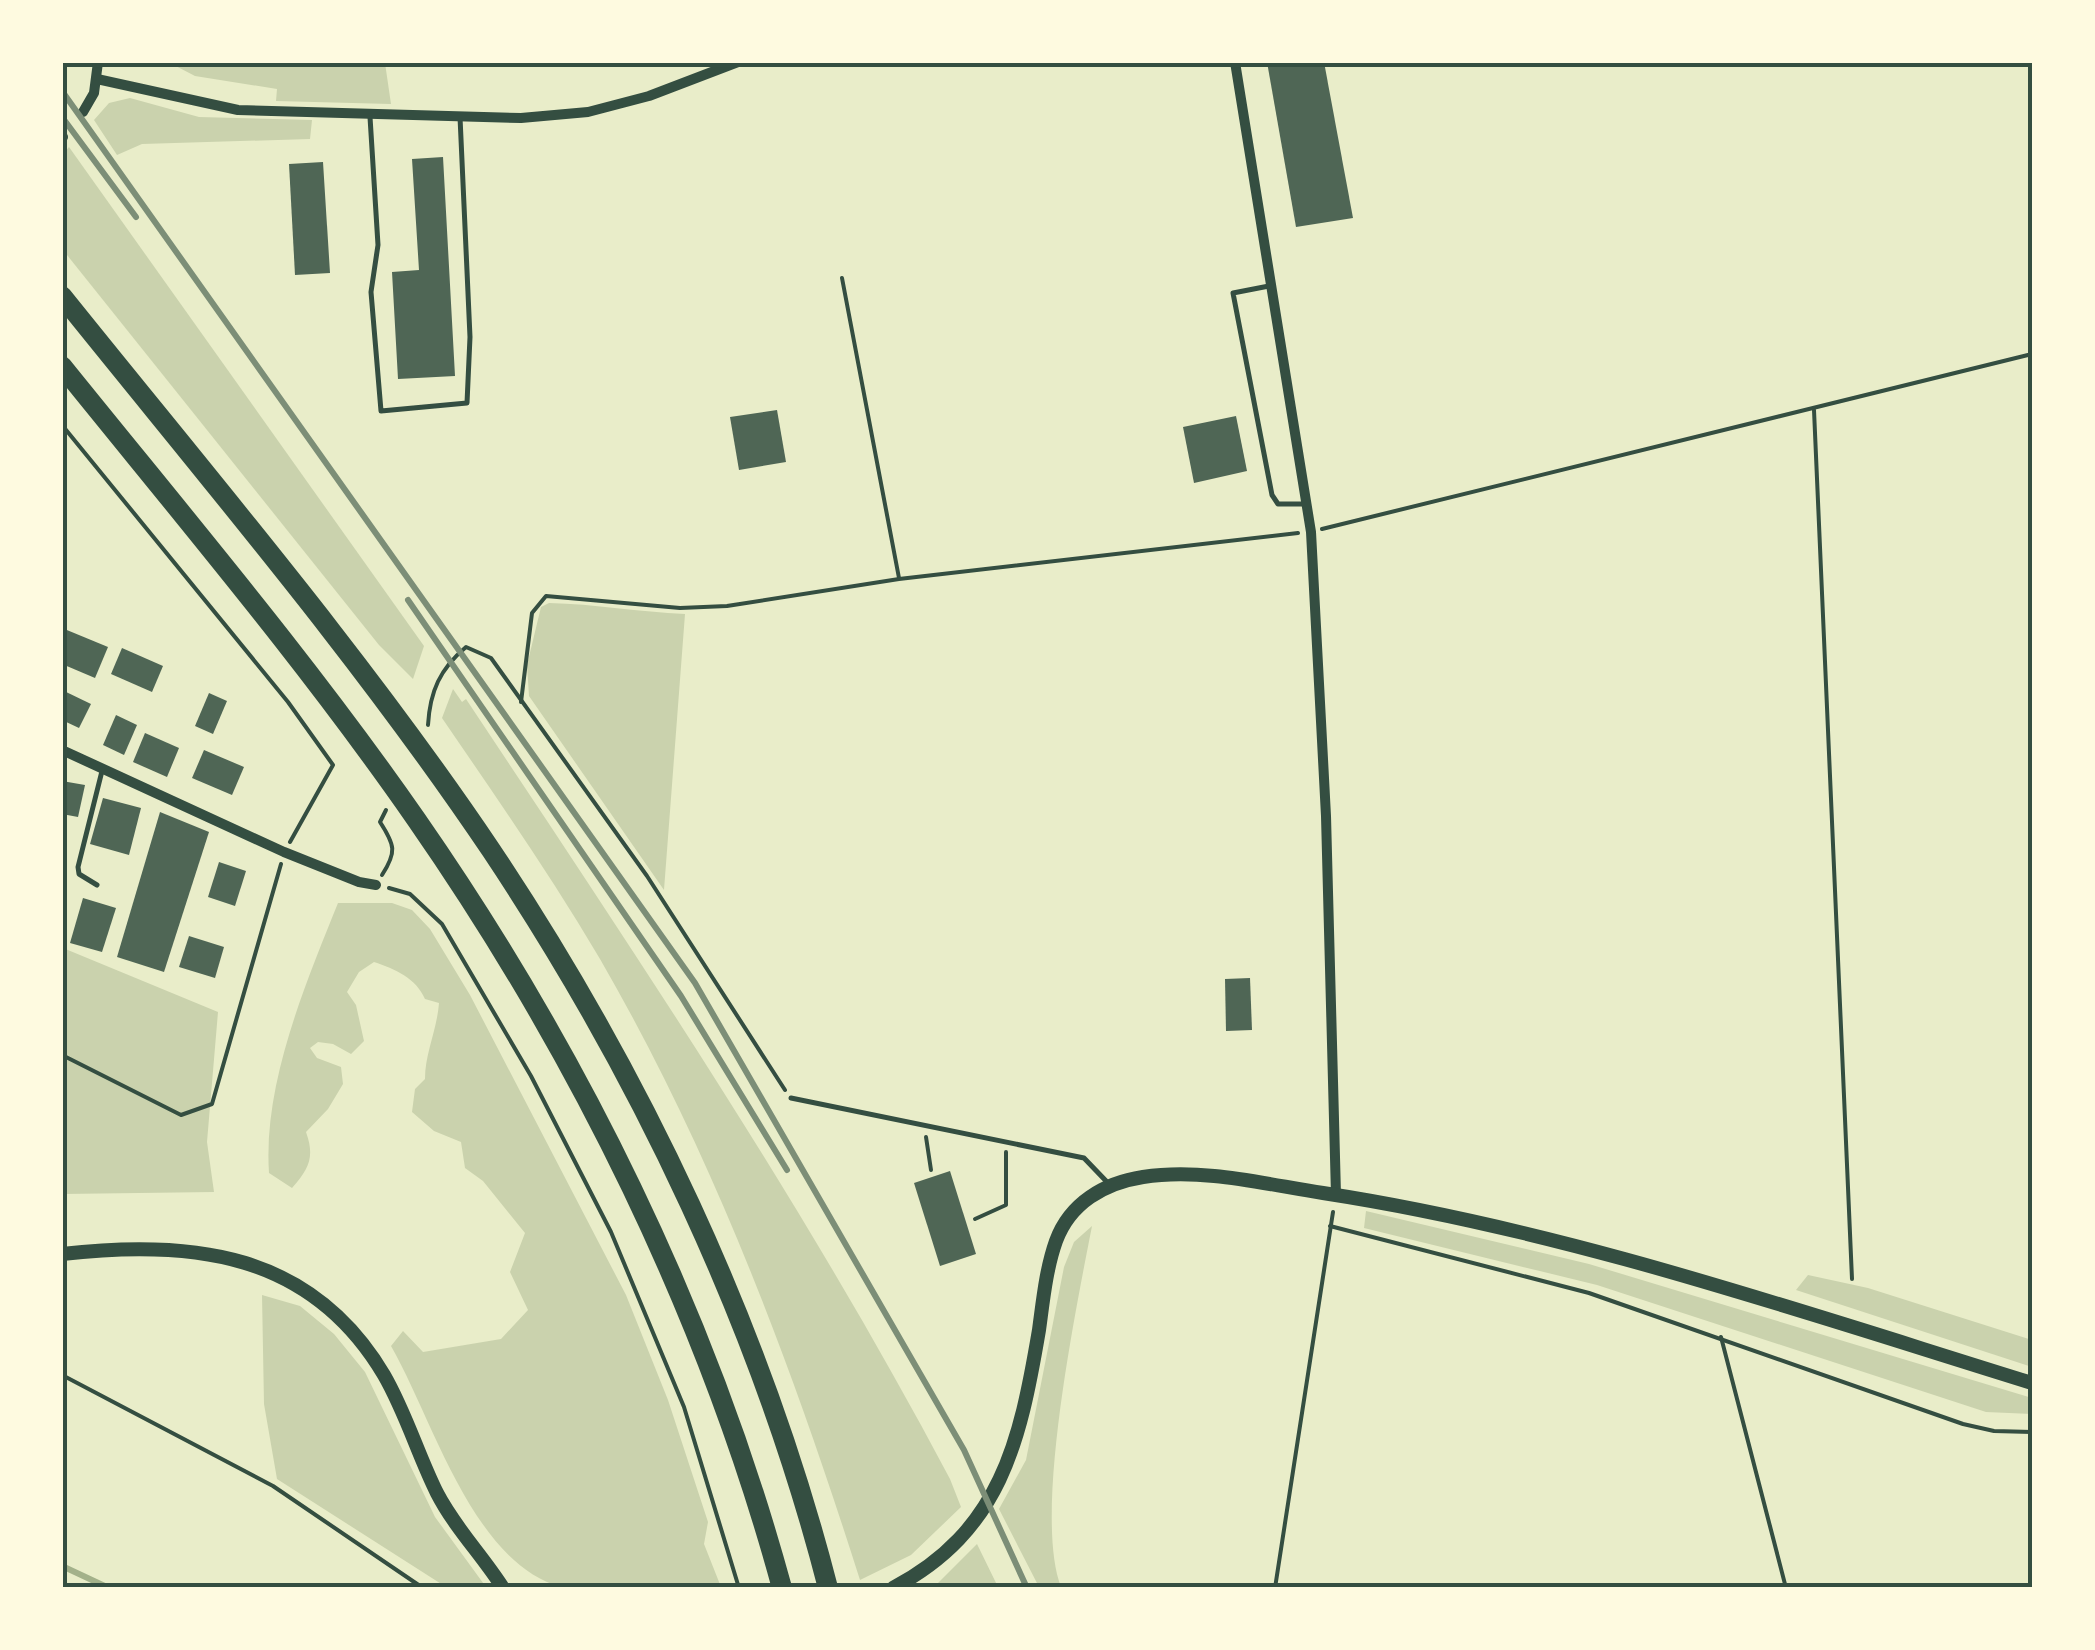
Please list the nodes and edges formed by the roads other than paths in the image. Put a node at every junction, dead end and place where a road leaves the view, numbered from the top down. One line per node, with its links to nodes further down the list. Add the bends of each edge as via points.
1 (98, 62): 4 (street)
2 (738, 62): 7 (street, via 588,112)
3 (1235, 62): 8 (street)
4 (97, 79): 5 (street); 6 (street, via 238,110)
5 (83, 112)
6 (370, 114): 7 (street); 7 (lane, via 378,246 372,292 382,411 467,404)
7 (460, 116)
8 (1273, 285): 11 (street); 11 (lane, via 1234,293 1272,495 1278,504)
9 (62, 296): 24 (highway, via 448,788 559,959 697,1221 764,1384)
10 (62, 366): 21 (highway, via 353,734 512,968 586,1098 658,1246 724,1406)
11 (1307, 504): 18 (street, via 1326,816)
12 (62, 750): 13 (street)
13 (103, 768): 14 (lane, via 78,867); 15 (street, via 284,852)
14 (98, 885)
15 (376, 885)
16 (790, 1098): 17 (lane, via 1084,1158)
17 (1109, 1186): 18 (street, via 1172,1174); 25 (street, via 1071,1214 1057,1240 1019,1430 1001,1481 962,1538)
18 (1336, 1195): 20 (street, via 1413,1206 1592,1250)
19 (62, 1254): 22 (street, via 182,1249 233,1257 277,1274 332,1311 372,1357 450,1515)
20 (2032, 1383)
21 (780, 1582)
22 (500, 1583): 23 (street)
23 (512, 1588)
24 (828, 1588)
25 (893, 1588)

